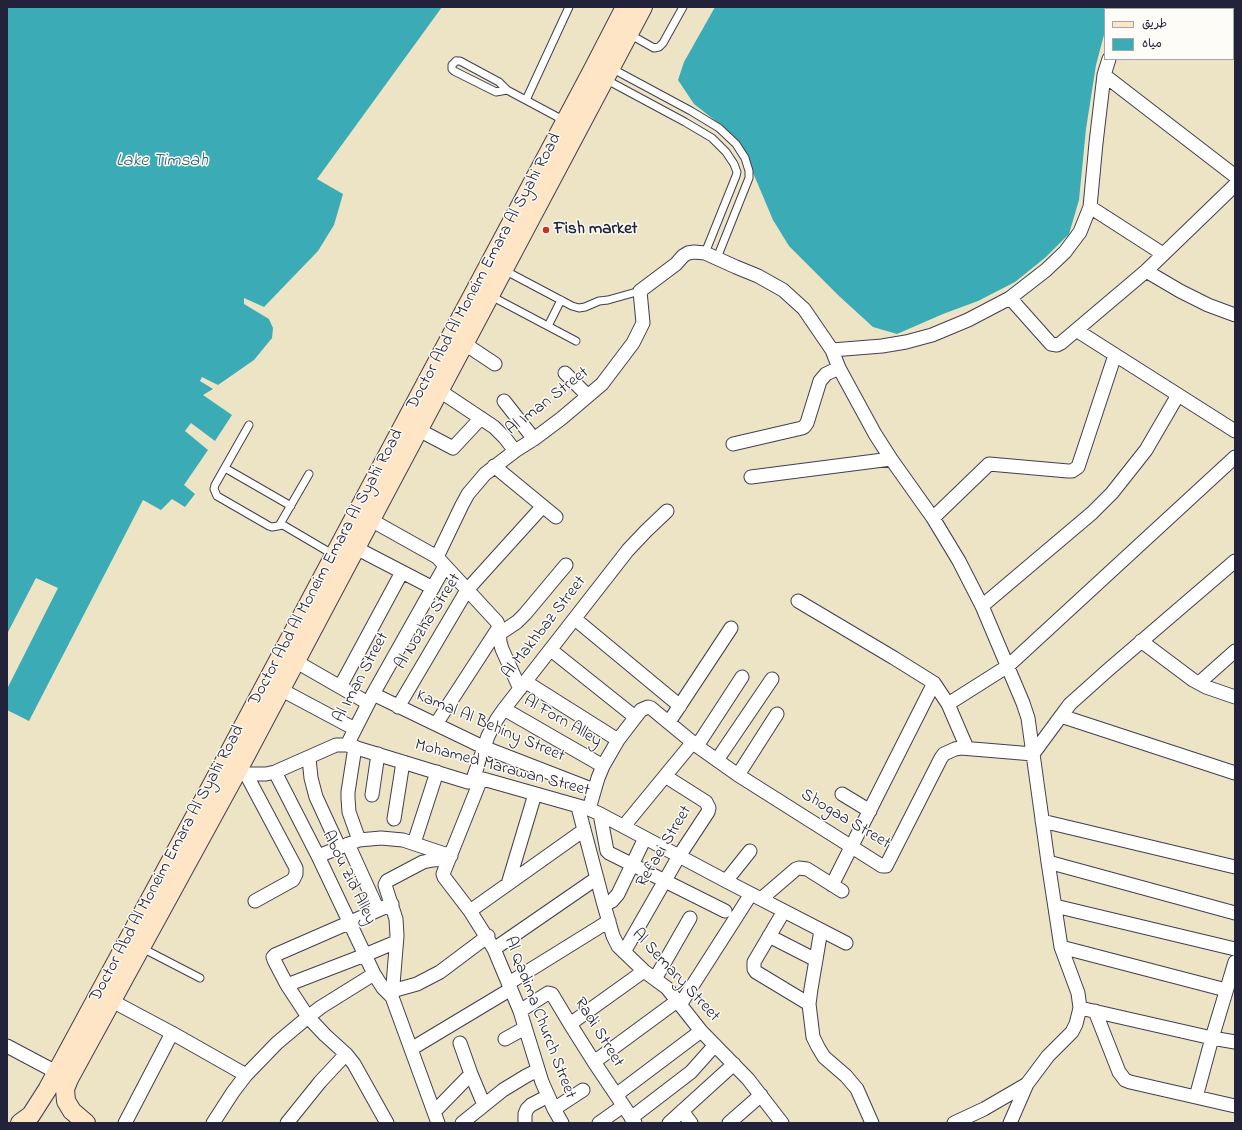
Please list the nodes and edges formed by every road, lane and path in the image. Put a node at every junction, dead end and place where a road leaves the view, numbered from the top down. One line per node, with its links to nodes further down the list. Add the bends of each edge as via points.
1 (569, 7): 10 (lane)
2 (643, 7): 5 (main road, Doctor Abd Al Moneim Emara Al Syahi Road)
3 (683, 7): 5 (lane, via 659,47 654,48)
4 (621, 10): 11 (main road, Doctor Abd Al Moneim Emara Al Syahi Road)
5 (629, 34): 7 (main road, Doctor Abd Al Moneim Emara Al Syahi Road)
6 (1109, 60): 8 (street)
7 (608, 74): 12 (lane, via 708,121 729,136); 13 (lane, via 712,138); 19 (main road, Doctor Abd Al Moneim Emara Al Syahi Road)
8 (1104, 75): 14 (street); 16 (street)
9 (507, 90): 9 (lane, via 499,82 460,61 452,65 454,71 496,92); 10 (lane)
10 (526, 100): 11 (lane)
11 (565, 122): 60 (main road, Doctor Abd Al Moneim Emara Al Syahi Road)
12 (740, 150): 13 (lane); 18 (lane, via 748,166 749,178)
13 (730, 157): 18 (lane, via 736,169 736,176)
14 (1235, 176)
15 (1235, 185): 17 (street)
16 (1090, 207): 17 (street); 23 (street, via 1080,232 1065,252)
17 (1163, 254): 20 (street)
18 (711, 255): 21 (street, via 694,252 683,256); 30 (street, via 783,290 804,309)
19 (504, 270): 22 (main road, Doctor Abd Al Moneim Emara Al Syahi Road); 24 (lane)
20 (1146, 271): 25 (street, via 1208,305); 27 (street)
21 (640, 291): 24 (lane, via 579,308); 37 (street, Al Iman Street, via 643,323 633,343 602,384)
22 (490, 296): 26 (lane); 29 (main road, Doctor Abd Al Moneim Emara Al Syahi Road)
23 (1010, 298): 27 (street, via 1052,344 1061,343); 30 (street, via 932,335 882,346)
24 (561, 300): 26 (lane)
25 (1235, 315)
26 (548, 326): 28 (lane)
27 (1076, 330): 31 (street)
28 (576, 341)
29 (465, 344): 32 (street); 35 (main road, Doctor Abd Al Moneim Emara Al Syahi Road)
30 (832, 350): 33 (street)
31 (1116, 355): 36 (street); 56 (street, via 1078,467 1068,471 989,464)
32 (495, 364)
33 (839, 368): 44 (street, via 820,380 804,427); 47 (street, via 874,434)
34 (566, 373): 37 (street)
35 (440, 391): 39 (street); 41 (main road, Doctor Abd Al Moneim Emara Al Syahi Road)
36 (1178, 394): 42 (street); 68 (street, via 1146,450 1112,493)
37 (588, 396): 43 (street, Al Iman Street)
38 (504, 401): 43 (street)
39 (481, 418): 41 (street, via 453,448); 45 (street, via 494,427)
40 (249, 426): 49 (lane)
41 (419, 430): 57 (main road, Doctor Abd Al Moneim Emara Al Syahi Road)
42 (1235, 431)
43 (534, 439): 45 (street, Al Iman Street)
44 (733, 444)
45 (515, 451): 48 (street, Al Iman Street)
46 (1235, 457): 76 (street)
47 (891, 459): 51 (street); 56 (street)
48 (494, 466): 53 (street); 61 (street, Al Iman Street, via 468,494)
49 (225, 468): 52 (lane); 58 (lane, via 215,485 215,493 269,526)
50 (309, 474): 52 (lane)
51 (751, 477)
52 (291, 506): 58 (lane)
53 (543, 506): 55 (street); 66 (street, Al Nozha Street)
54 (668, 511): 69 (street, Al Makhbaz Street, via 628,550)
55 (556, 517)
56 (933, 518): 68 (street)
57 (371, 520): 59 (main road, Doctor Abd Al Moneim Emara Al Syahi Road); 61 (street)
58 (280, 524): 60 (lane)
59 (356, 548): 64 (street); 75 (main road, Doctor Abd Al Moneim Emara Al Syahi Road)
60 (334, 555): 107 (main road, Doctor Abd Al Moneim Emara Al Syahi Road)
61 (441, 561): 65 (street, Al Iman Street); 66 (street)
62 (1235, 561): 72 (street)
63 (566, 565): 71 (street, via 525,614 508,628)
64 (402, 572): 65 (street); 82 (street)
65 (432, 588): 85 (street, Al Iman Street)
66 (467, 590): 71 (street, via 497,622); 88 (street, Al Nozha Street)
67 (798, 601): 79 (street)
68 (982, 606): 76 (street)
69 (575, 619): 73 (street, Al Makhbaz Street); 87 (street)
70 (731, 628): 87 (street)
71 (499, 631): 81 (street, via 502,650); 94 (street)
72 (1142, 641): 80 (street); 91 (street, via 1070,704)
73 (551, 650): 81 (street, Al Makhbaz Street); 92 (street)
74 (1235, 652): 80 (street)
75 (295, 661): 82 (street, Kamal Al Behiny Street); 83 (main road, Doctor Abd Al Moneim Emara Al Syahi Road)
76 (1008, 666): 86 (street); 102 (street, via 1028,718)
77 (742, 677): 97 (street)
78 (772, 678): 104 (street)
79 (934, 683): 86 (street); 119 (street)
80 (1199, 683): 84 (street)
81 (523, 685): 89 (street, Al Makhbaz Street); 96 (street)
82 (340, 687): 85 (street, Kamal Al Behiny Street)
83 (280, 689): 95 (street); 107 (main road, Doctor Abd Al Moneim Emara Al Syahi Road)
84 (1235, 697)
85 (370, 698): 88 (street, Kamal Al Behiny Street); 95 (street, Al Iman Street)
86 (948, 704): 100 (street)
87 (680, 706): 93 (street)
88 (398, 707): 94 (street, Kamal Al Behiny Street)
89 (504, 709): 99 (street, Al Makhbaz Street); 106 (street, Al Forn Alley)
90 (777, 714): 111 (street)
91 (1060, 716): 102 (street); 110 (street)
92 (635, 717): 93 (street, Shogaa Street, via 644,708 651,708); 96 (street)
93 (669, 722): 97 (street, Shogaa Street)
94 (436, 724): 99 (street, Kamal Al Behiny Street)
95 (355, 729): 98 (street, Al Iman Street)
96 (618, 740): 106 (street)
97 (695, 744): 104 (street, Shogaa Street); 112 (street)
98 (351, 746): 101 (street, Mohamed Marawan Street); 103 (street, Mohamed Marawan Street, via 336,745); 126 (street, Al Iman Street)
99 (483, 747): 113 (street, Al Makhbaz Street); 114 (street, Kamal Al Behiny Street)
100 (967, 748): 102 (street, Shogaa Street); 127 (street, Shogaa Street, via 955,749 941,758 886,866)
101 (378, 754): 105 (street, Mohamed Marawan Street); 117 (street)
102 (1033, 754): 121 (street)
103 (309, 758): 108 (street, Mohamed Marawan Street); 126 (street, via 316,797)
104 (717, 760): 111 (street, Shogaa Street)
105 (403, 762): 109 (street, Mohamed Marawan Street); 120 (street)
106 (603, 766): 114 (street)
107 (235, 771): 108 (street, Mohamed Marawan Street, via 266,774); 140 (street, via 296,868 293,880); 157 (main road, Doctor Abd Al Moneim Emara Al Syahi Road); 195 (main road, Doctor Abd Al Moneim Emara Al Syahi Road)
108 (275, 772): 129 (street, Abou Zid Alley)
109 (437, 772): 113 (street, Mohamed Marawan Street); 125 (street)
110 (1235, 773)
111 (738, 775): 127 (street, Shogaa Street)
112 (665, 776): 122 (street); 130 (street, Refaei Street, via 706,802 709,808)
113 (476, 781): 115 (street, Mohamed Marawan Street); 131 (street, Al Qadima Church Street)
114 (594, 790): 118 (street)
115 (535, 794): 118 (street, Mohamed Marawan Street); 138 (street)
116 (842, 794): 119 (street)
117 (372, 795)
118 (589, 810): 122 (street, Mohamed Marawan Street); 123 (street, Al Semary Street); 133 (street, via 607,851)
119 (870, 811): 127 (street)
120 (394, 819)
121 (1042, 821): 132 (street); 134 (street)
122 (624, 826): 124 (street, Mohamed Marawan Street)
123 (584, 830): 135 (street, Al Semary Street); 138 (street)
124 (645, 838): 130 (street, Mohamed Marawan Street); 133 (street)
125 (414, 843): 126 (street, via 381,838); 131 (street)
126 (348, 844): 129 (street); 144 (street)
127 (851, 847): 139 (street, via 837,888 807,869 799,868)
128 (750, 852): 137 (street)
129 (318, 856): 151 (street, Abou Zid Alley)
130 (679, 856): 136 (street, Refaei Street); 137 (street, Mohamed Marawan Street)
131 (450, 858): 141 (street, via 428,861 387,881 385,888); 146 (street, Al Qadima Church Street, via 444,877)
132 (1048, 862): 143 (street); 148 (street)
133 (632, 864): 136 (street); 142 (street, via 618,894)
134 (1235, 867)
135 (597, 878): 142 (street, Al Semary Street); 158 (street)
136 (665, 880): 147 (street); 161 (street, Refaei Street)
137 (726, 881): 139 (street, Mohamed Marawan Street)
138 (508, 884): 146 (street)
139 (756, 896): 145 (street, Mohamed Marawan Street); 174 (street)
140 (255, 901)
141 (392, 904): 144 (street); 155 (street, via 396,919)
142 (604, 906): 150 (street, Al Semary Street)
143 (1055, 906): 159 (street); 160 (street)
144 (378, 910): 151 (street)
145 (784, 910): 152 (street, Mohamed Marawan Street); 154 (street)
146 (470, 911): 153 (street, Al Qadima Church Street)
147 (724, 911)
148 (1235, 913)
149 (690, 918): 168 (street)
150 (609, 921): 161 (street, Al Semary Street, via 616,941); 170 (street)
151 (349, 923): 162 (street, Abou Zid Alley); 169 (street, via 273,957)
152 (821, 930): 156 (street, Mohamed Marawan Street); 163 (street)
153 (488, 936): 158 (street, Al Qadima Church Street); 172 (street, via 440,972)
154 (769, 936): 163 (street); 175 (street, via 754,962 754,969)
155 (396, 942): 162 (street); 172 (street)
156 (846, 943)
157 (141, 947): 167 (lane); 173 (main road, Doctor Abd Al Moneim Emara Al Syahi Road)
158 (494, 948): 170 (street, Al Qadima Church Street)
159 (1061, 948): 171 (street); 176 (street, via 1078,993)
160 (1235, 950)
161 (624, 952): 165 (street, Al Semary Street)
162 (365, 955): 166 (street, Abou Zid Alley); 169 (street)
163 (816, 960): 175 (street)
164 (1234, 969): 171 (street)
165 (644, 971): 168 (street, Al Semary Street); 180 (street)
166 (374, 974): 172 (street, Abou Zid Alley, via 383,988); 179 (street)
167 (200, 978)
168 (654, 979): 174 (street, Al Semary Street, via 666,988)
169 (287, 985): 179 (street)
170 (510, 986): 177 (street, Al Qadima Church Street); 190 (street)
171 (1226, 990): 184 (street)
172 (392, 994): 190 (street)
173 (112, 1001): 183 (street); 213 (main road, Doctor Abd Al Moneim Emara Al Syahi Road, via 65,1089 68,1107)
174 (678, 1003): 182 (street, Al Semary Street); 192 (street)
175 (809, 1004): 225 (street, via 813,1036 818,1047 824,1057 854,1086)
176 (1080, 1008): 178 (street); 198 (street, via 1072,1032 1048,1056)
177 (520, 1011): 180 (street, Radi Street, via 549,993); 181 (street, Al Qadima Church Street)
178 (1095, 1012): 184 (street); 203 (street, via 1124,1080)
179 (308, 1017): 191 (street); 197 (street, via 277,1043)
180 (570, 1024): 192 (street, Radi Street)
181 (525, 1028): 185 (street); 194 (street, Al Qadima Church Street)
182 (701, 1031): 189 (street, Al Semary Street); 200 (street)
183 (172, 1033): 197 (street); 214 (street)
184 (1212, 1038): 186 (street); 203 (street)
185 (505, 1039)
186 (1235, 1042)
187 (460, 1043): 196 (street)
188 (7, 1046): 195 (street)
189 (715, 1046): 193 (street, Al Semary Street); 210 (street, via 688,1075)
190 (411, 1049): 209 (street)
191 (346, 1054): 211 (street); 216 (street)
192 (594, 1062): 200 (street, Radi Street)
193 (734, 1064): 201 (street, Al Semary Street); 208 (street)
194 (538, 1070): 202 (street, Al Qadima Church Street); 204 (street, via 514,1082)
195 (56, 1072): 212 (main road, Doctor Abd Al Moneim Emara Al Syahi Road, via 37,1107)
196 (471, 1074): 204 (street); 209 (street)
197 (246, 1075): 215 (street)
198 (1028, 1084): 226 (street); 227 (street)
199 (583, 1090): 207 (street)
200 (616, 1094): 205 (street, Radi Street)
201 (761, 1095): 223 (street); 224 (street, Al Semary Street)
202 (548, 1096): 207 (street, Al Qadima Church Street); 218 (street, via 527,1109)
203 (1196, 1097): 206 (street)
204 (484, 1105): 217 (street)
205 (623, 1106): 210 (street, Radi Street); 220 (street)
206 (1235, 1106)
207 (554, 1109): 219 (street, Al Qadima Church Street)
208 (682, 1112): 221 (street); 222 (street)
209 (436, 1118)
210 (633, 1121)
211 (386, 1122)
212 (20, 1123)
213 (86, 1123)
214 (126, 1123)
215 (213, 1123)
216 (287, 1123)
217 (462, 1123)
218 (525, 1123)
219 (562, 1123)
220 (599, 1123)
221 (669, 1123)
222 (691, 1123)
223 (729, 1123)
224 (782, 1123)
225 (872, 1123)
226 (954, 1123)
227 (1010, 1123)

